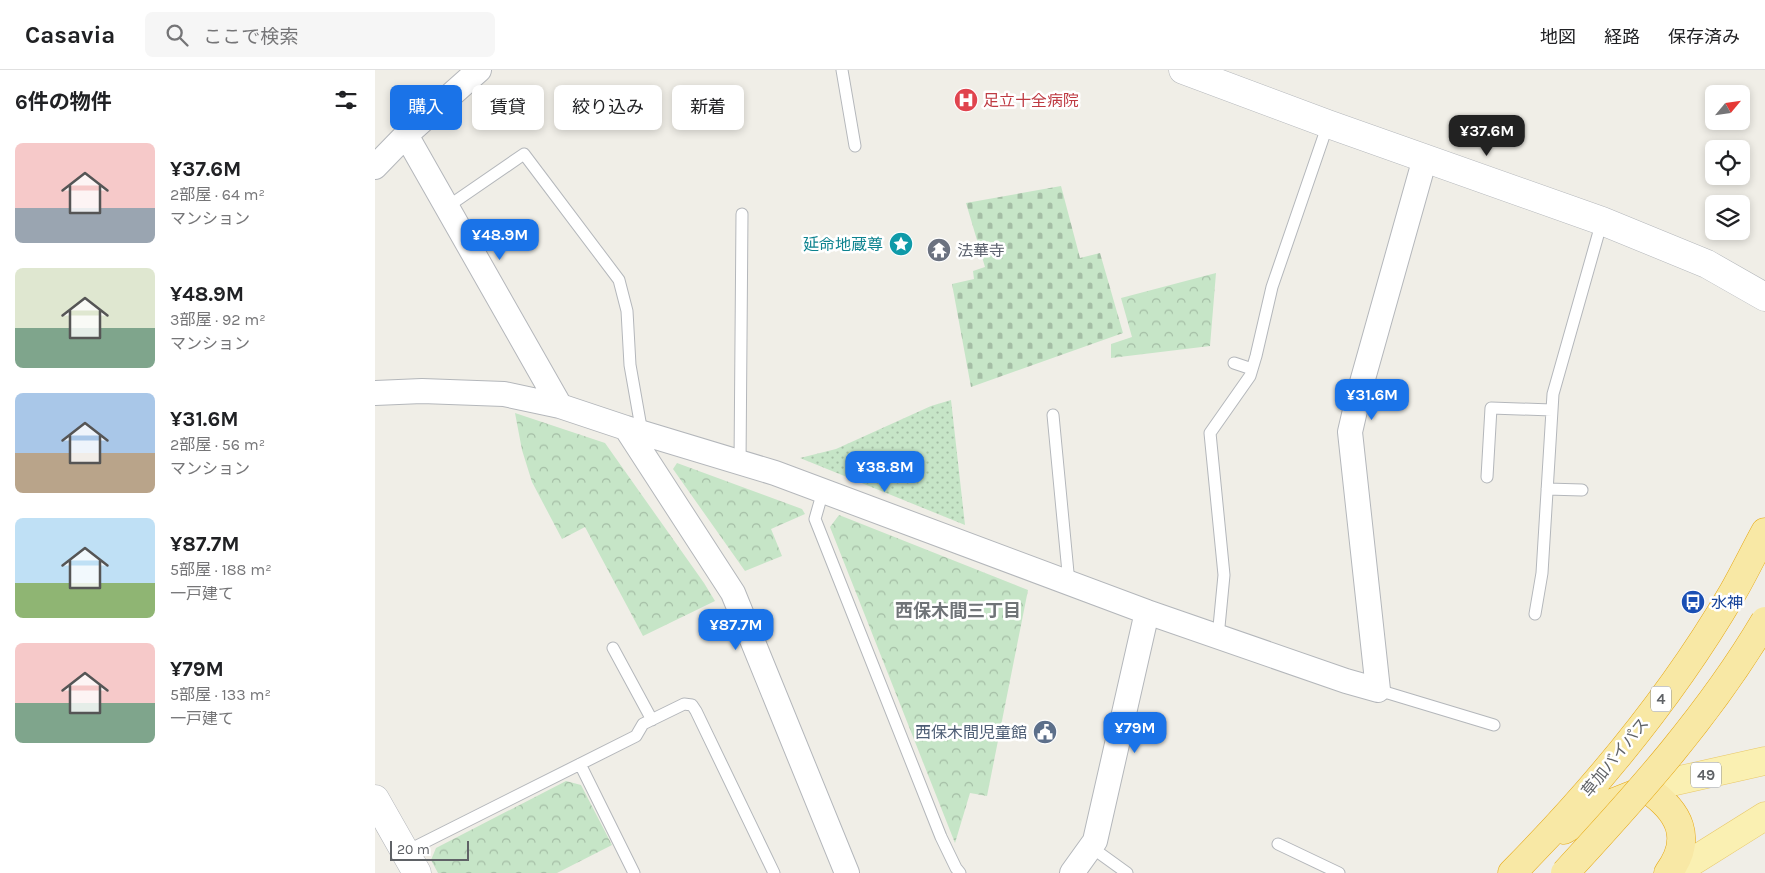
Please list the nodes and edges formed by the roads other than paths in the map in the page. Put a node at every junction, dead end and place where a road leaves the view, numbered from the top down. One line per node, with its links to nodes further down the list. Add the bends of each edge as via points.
1 (479, 70): 5 (street)
2 (842, 70): 6 (lane)
3 (1183, 70): 4 (street)
4 (1328, 124): 7 (street); 14 (lane, via 1272,287)
5 (406, 135): 8 (street); 9 (street)
6 (855, 146)
7 (1425, 158): 11 (street); 32 (street, via 1350,432)
8 (375, 168)
9 (447, 207): 16 (street); 19 (lane, via 524,154 619,280 627,311)
10 (742, 214): 20 (lane)
11 (1602, 221): 12 (street, via 1707,264); 17 (lane, via 1553,394)
12 (1765, 297)
13 (1234, 363): 14 (lane)
14 (1252, 369): 30 (lane, via 1248,380 1210,433 1224,575)
15 (375, 393): 16 (street, via 504,394)
16 (559, 406): 19 (street)
17 (1552, 410): 21 (lane, via 1491,408); 22 (lane)
18 (1053, 415): 26 (lane)
19 (634, 431): 20 (street); 46 (street, via 733,593)
20 (740, 464): 24 (street)
21 (1487, 477)
22 (1547, 489): 23 (lane); 28 (lane, via 1542,573)
23 (1582, 490)
24 (823, 491): 26 (street); 47 (lane, via 815,519 941,838)
25 (1765, 532): 42 (highway, 草加バイパス / 4, via 1733,593 1642,726)
26 (1069, 583): 27 (street)
27 (1147, 612): 30 (street); 41 (street, via 1098,832)
28 (1535, 614)
29 (1765, 621): 52 (highway, bridge, via 1705,712)
30 (1218, 637): 32 (street)
31 (613, 648): 33 (lane)
32 (1378, 690): 34 (lane)
33 (652, 720): 36 (lane, via 643,724 636,736); 45 (lane, via 685,704 696,711)
34 (1494, 724)
35 (1765, 761): 37 (main road, 49)
36 (580, 764): 43 (lane); 44 (lane)
37 (1647, 790): 42 (highway, 4, via 1577,821); 53 (highway, via 1672,811 1681,827 1681,846)
38 (375, 799): 43 (street)
39 (1765, 816): 54 (main road)
40 (1278, 844): 50 (lane)
41 (1091, 847): 48 (street); 49 (lane)
42 (1536, 850): 51 (highway, 4)
43 (411, 867)
44 (635, 873)
45 (774, 873)
46 (847, 873)
47 (960, 873)
48 (1072, 873)
49 (1127, 873)
50 (1339, 873)
51 (1512, 873)
52 (1565, 873)
53 (1668, 873)
54 (1674, 873)

